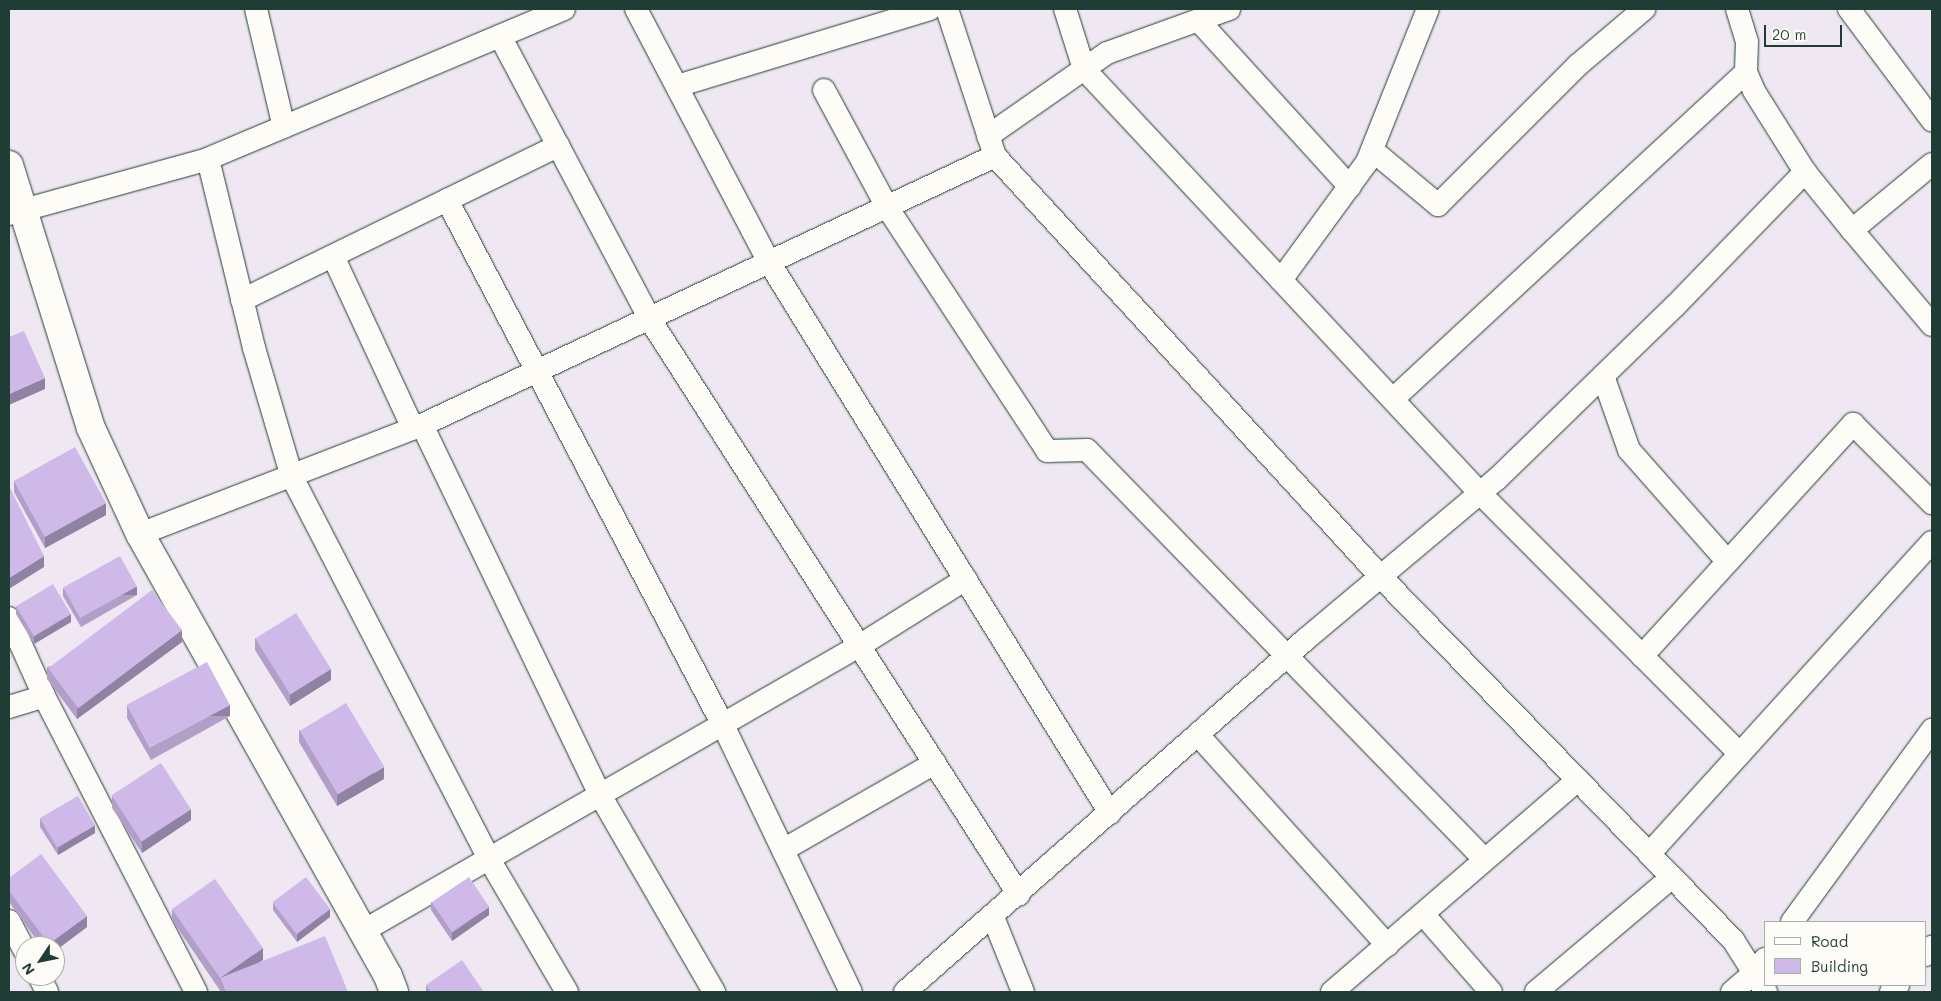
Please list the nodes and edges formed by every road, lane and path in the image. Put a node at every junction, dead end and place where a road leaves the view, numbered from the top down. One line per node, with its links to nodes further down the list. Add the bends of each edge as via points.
1 (256, 9): 19 (street)
2 (564, 9): 13 (street)
3 (636, 9): 16 (street)
4 (930, 9): 16 (street)
5 (947, 9): 21 (street)
6 (1065, 9): 14 (street)
7 (1229, 9): 12 (street)
8 (1428, 9): 22 (street)
9 (1644, 9): 22 (street, via 1578,65 1438,205)
10 (1737, 9): 15 (street, via 1747,42)
11 (1848, 9): 18 (street)
12 (1200, 21): 14 (street, via 1108,53); 27 (street)
13 (500, 36): 19 (street); 20 (street)
14 (1084, 69): 21 (street); 34 (street)
15 (1746, 72): 26 (street, via 1754,91); 40 (street)
16 (677, 86): 33 (street)
17 (824, 90): 29 (street)
18 (1932, 120)
19 (284, 127): 23 (street)
20 (558, 146): 28 (street); 36 (street)
21 (991, 146): 29 (street); 48 (street)
22 (1372, 150): 27 (street)
23 (208, 159): 30 (street); 35 (street)
24 (1932, 164): 31 (street)
25 (9, 165): 30 (street)
26 (1805, 172): 31 (street); 39 (street)
27 (1350, 186): 34 (street)
28 (447, 200): 32 (street); 38 (street)
29 (887, 207): 33 (street); 52 (street, via 1047,451 1087,450)
30 (16, 212): 45 (street, via 91,428)
31 (1852, 230): 37 (street)
32 (332, 256): 35 (street); 41 (street)
33 (769, 262): 36 (street); 49 (street)
34 (1281, 280): 40 (street)
35 (242, 300): 42 (street)
36 (649, 318): 38 (street); 51 (street)
37 (1932, 325)
38 (537, 370): 41 (street); 56 (street)
39 (1603, 376): 43 (street); 47 (street, via 1628,450)
40 (1393, 399): 43 (street)
41 (417, 426): 42 (street); 62 (street)
42 (292, 477): 45 (street); 66 (street)
43 (1480, 493): 48 (street); 53 (street)
44 (1932, 503): 47 (street, via 1853,424)
45 (140, 534): 74 (street)
46 (1932, 542): 59 (street)
47 (1728, 562): 53 (street)
48 (1381, 577): 52 (street); 61 (street)
49 (966, 579): 51 (street); 63 (street)
50 (9, 618): 54 (street)
51 (859, 646): 56 (street); 60 (street)
52 (1288, 656): 58 (street); 67 (street)
53 (1642, 656): 59 (street)
54 (44, 696): 55 (street); 79 (street)
55 (9, 707)
56 (722, 724): 62 (street); 64 (street)
57 (1932, 730): 73 (street)
58 (1198, 735): 63 (street); 76 (street)
59 (1740, 754): 65 (street)
60 (935, 764): 64 (street); 69 (street)
61 (1578, 780): 65 (street); 67 (street)
62 (600, 795): 66 (street); 82 (street)
63 (1110, 813): 69 (street)
64 (783, 850): 83 (street)
65 (1649, 854): 68 (street)
66 (489, 859): 74 (street); 81 (street)
67 (1485, 860): 70 (street)
68 (1672, 877): 77 (street); 88 (street)
69 (1019, 894): 71 (street)
70 (1423, 914): 76 (street); 87 (street)
71 (993, 917): 84 (street); 85 (street)
72 (9, 921): 75 (street)
73 (1793, 921)
74 (363, 931): 80 (street)
75 (17, 936)
76 (1386, 946): 86 (street)
77 (1760, 966): 78 (street); 89 (street)
78 (1764, 983)
79 (196, 992)
80 (394, 992)
81 (567, 992)
82 (714, 992)
83 (851, 992)
84 (905, 992)
85 (1023, 992)
86 (1332, 992)
87 (1490, 992)
88 (1536, 992)
89 (1732, 992)

